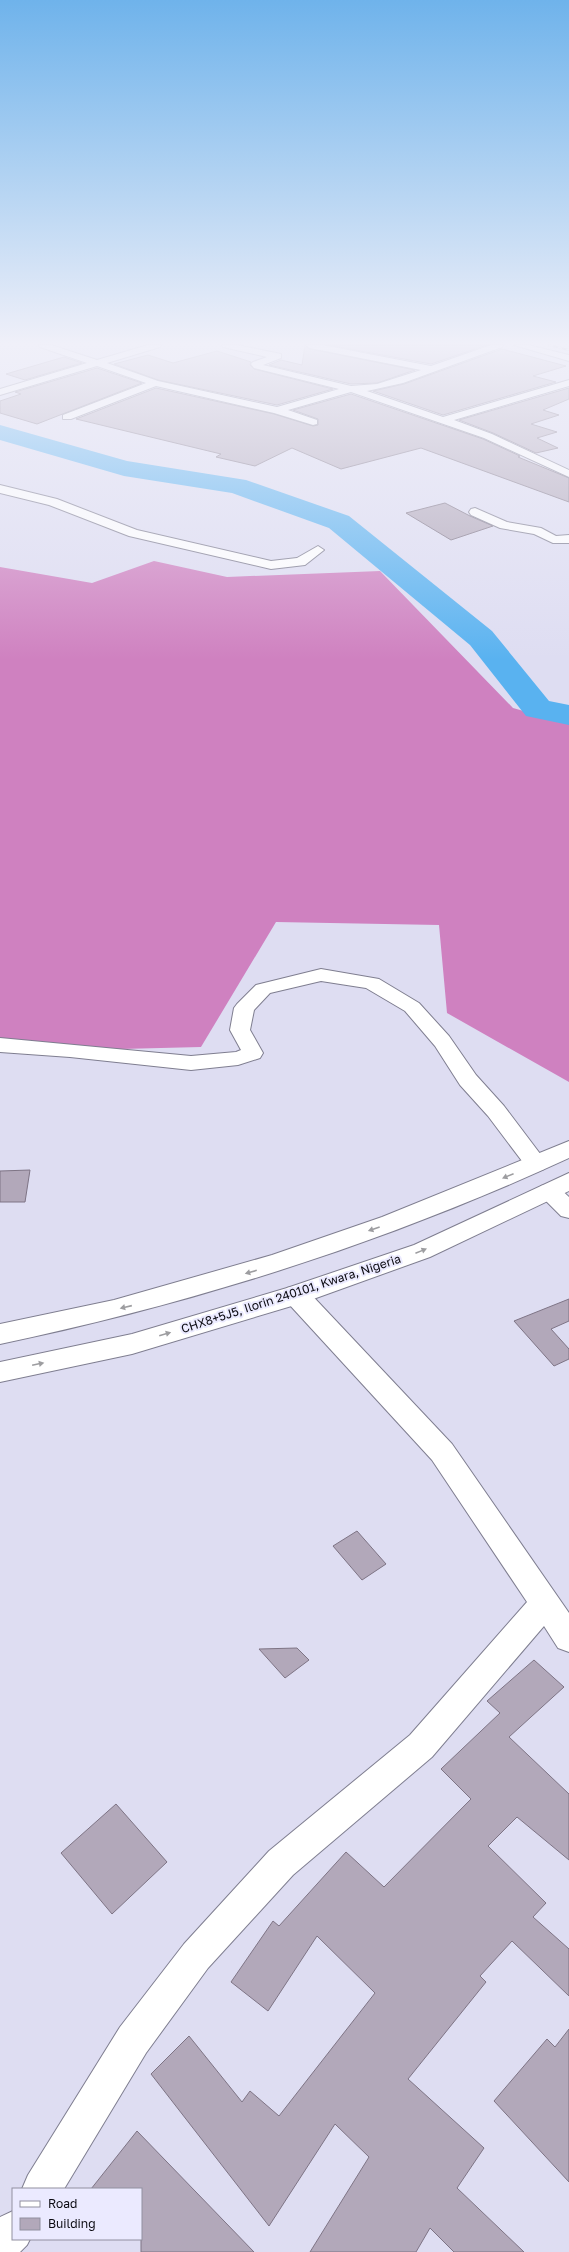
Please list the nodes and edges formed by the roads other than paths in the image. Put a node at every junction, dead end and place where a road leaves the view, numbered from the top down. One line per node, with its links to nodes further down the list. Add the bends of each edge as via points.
1 (518, 450): 2 (street)
2 (569, 474)
3 (0, 489): 6 (street, via 53,502 133,533 271,565 300,562)
4 (475, 512): 5 (street, via 504,525 532,530 553,539)
5 (569, 540)
6 (318, 550)
7 (0, 1045): 9 (street, via 191,1064 238,1058 253,1053 240,1030 244,1008 263,989 321,975 372,982 412,1007 442,1041 468,1080 496,1111)
8 (569, 1148): 9 (street)
9 (536, 1164): 13 (street, one-way to 13, via 387,1224 258,1270 134,1305)
10 (559, 1186): 11 (street); 12 (street, CHX8+5J5, Ilorin 240101, Kwara, Nigeria, one-way to 10, via 422,1251)
11 (569, 1210)
12 (296, 1295): 14 (street, CHX8+5J5, Ilorin 240101, Kwara, Nigeria, one-way to 12, via 132,1344); 15 (street, via 442,1452)
13 (0, 1334)
14 (0, 1372)
15 (544, 1604): 16 (street); 17 (street, via 421,1746 281,1863 196,1956 133,2040)
16 (569, 1638)
17 (43, 2188)
18 (12, 2232): 19 (street)
19 (0, 2243)

